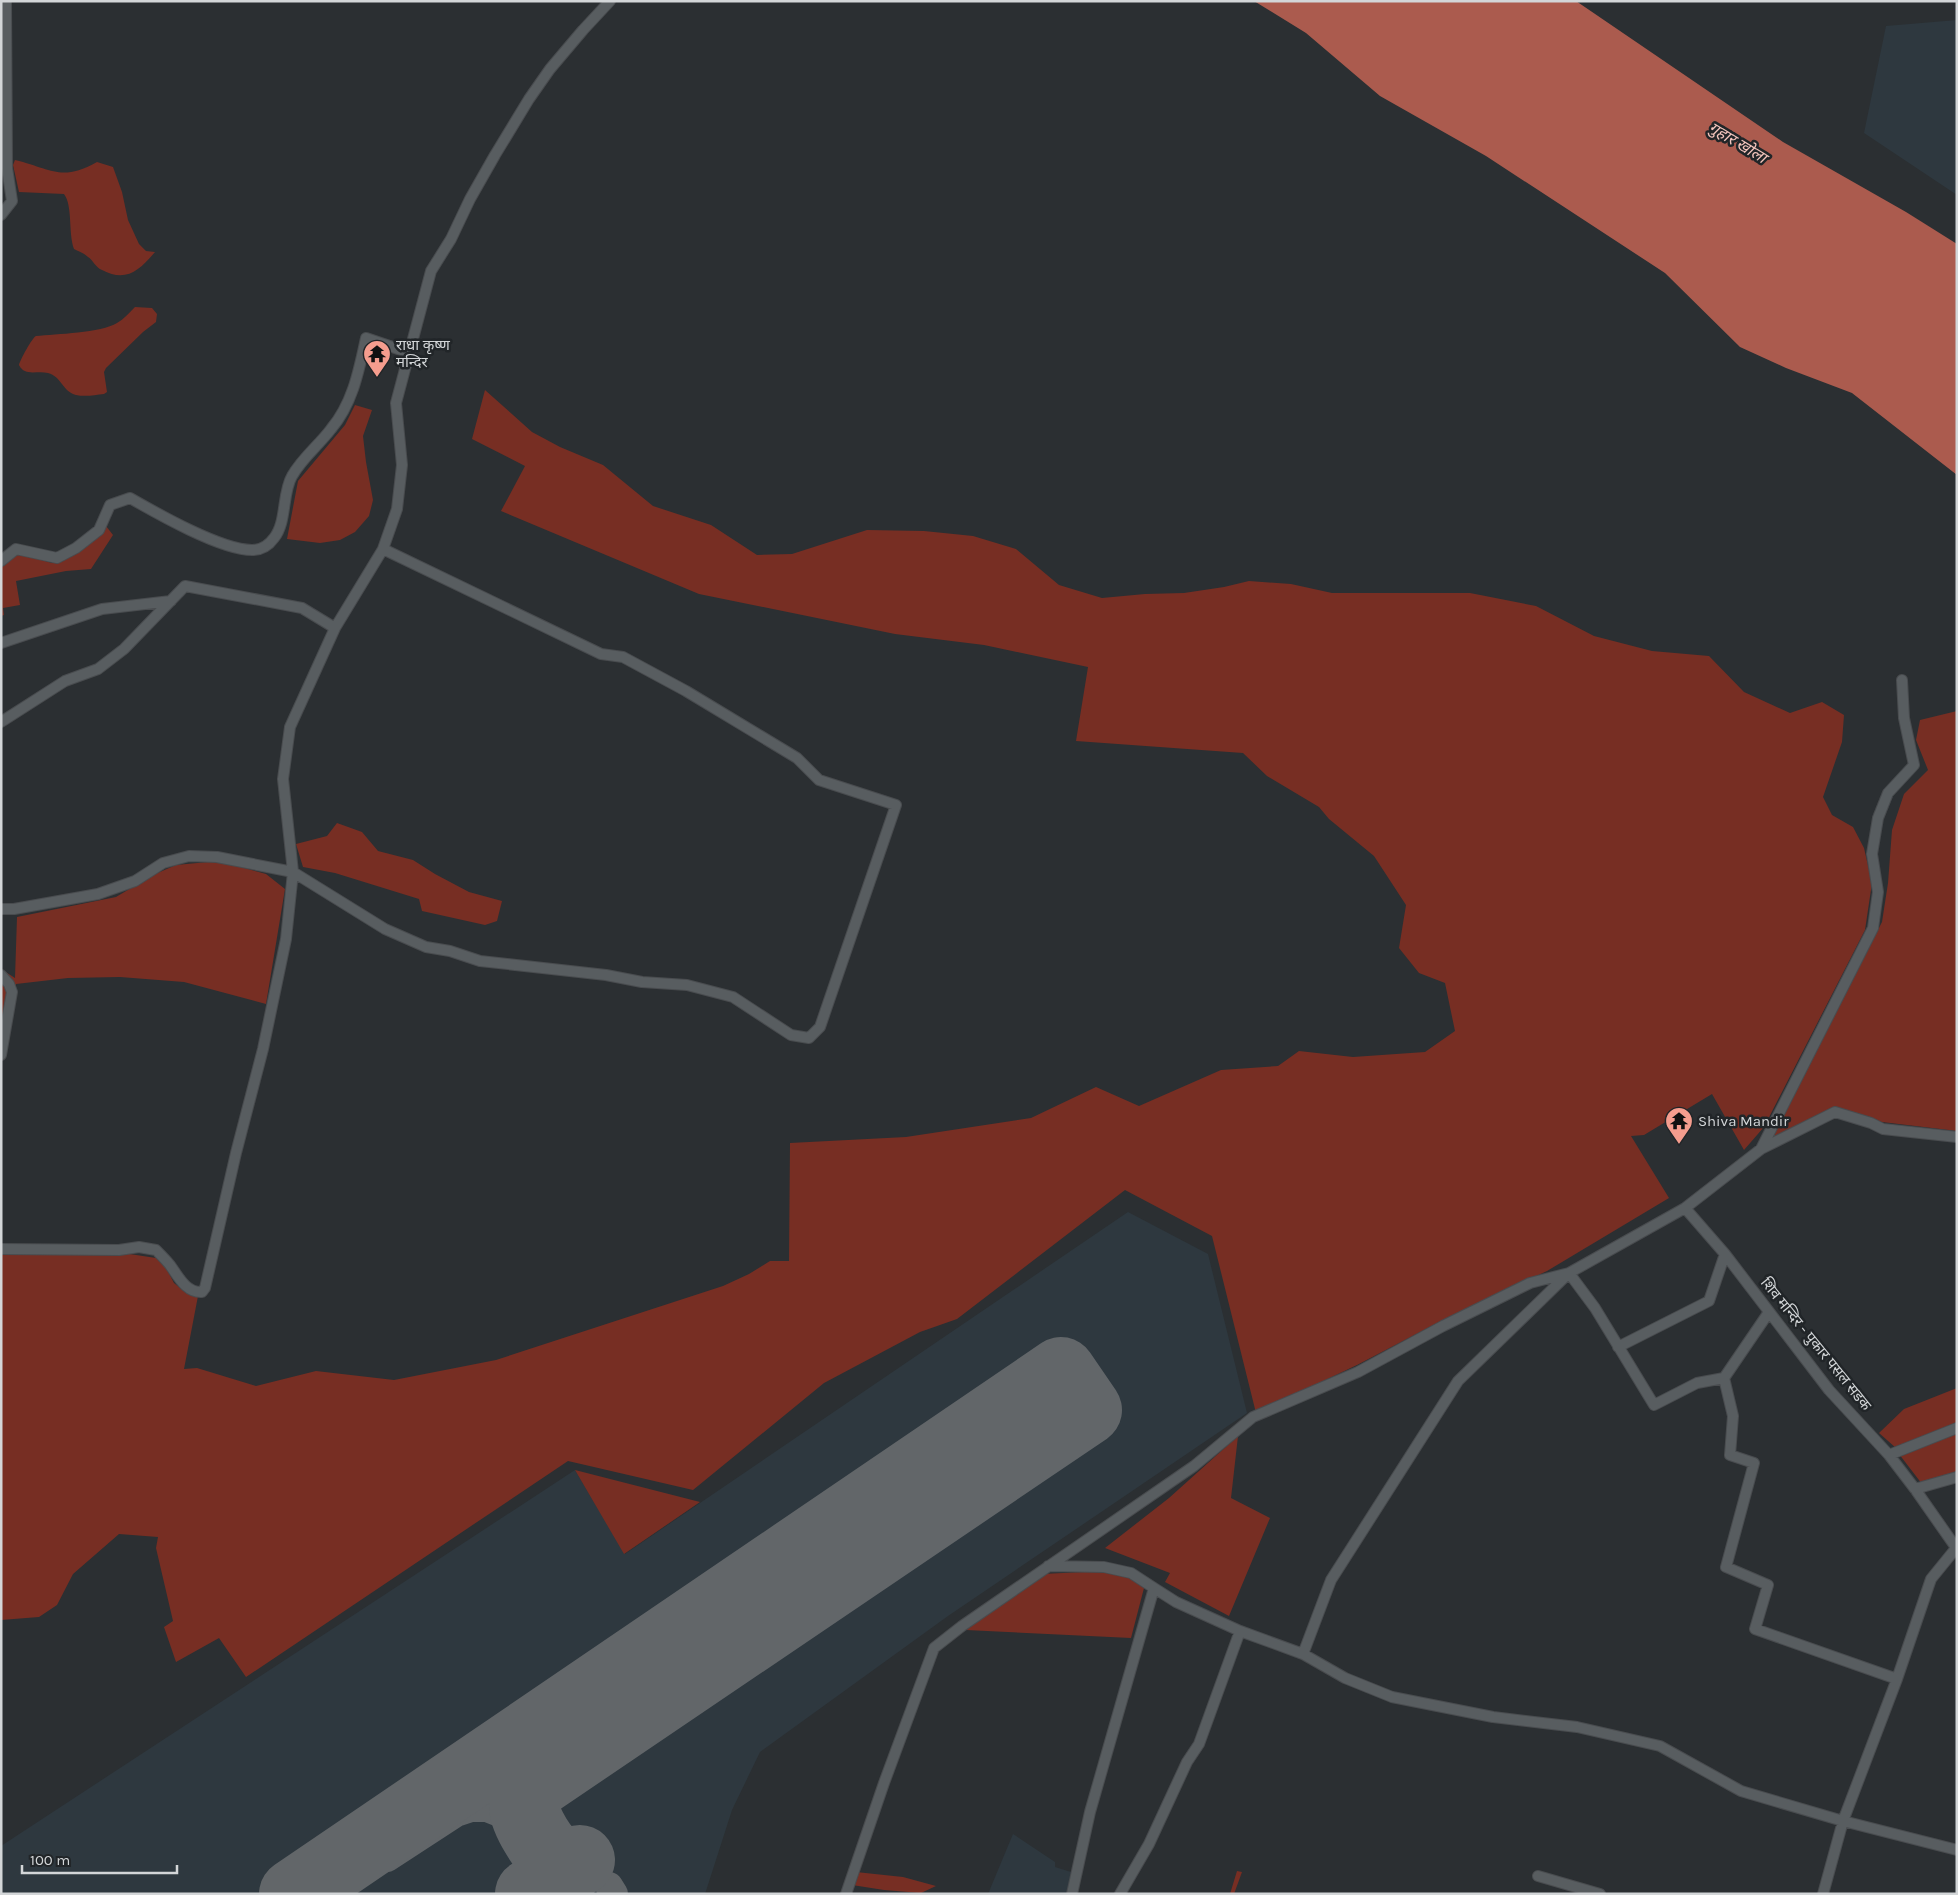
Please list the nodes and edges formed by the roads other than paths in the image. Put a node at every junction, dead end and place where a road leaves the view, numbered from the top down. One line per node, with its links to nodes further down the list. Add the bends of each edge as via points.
1 (6, 1): 3 (street)
2 (610, 1): 5 (street, via 550,69 494,155 432,270)
3 (4, 75): 4 (street, via 7,168 12,201)
4 (1, 215)
5 (410, 353): 6 (street, via 396,403 402,464 397,509); 7 (street, via 366,338 356,386 332,429 291,477 276,537 265,547 253,550 217,542 130,498 110,505 99,530 63,555 56,558 16,549)
6 (382, 549): 9 (street); 13 (street, via 601,654 623,657 797,758 819,780 896,805 820,1027 809,1038 791,1035 733,997 687,986 480,961 426,947 385,928)
7 (1, 561)
8 (171, 601): 9 (street, via 185,586 302,608); 10 (street, via 102,609); 12 (street, via 124,649 98,669 65,681)
9 (335, 628): 13 (street, via 290,727 283,779)
10 (1, 643)
11 (1902, 680): 18 (street, via 1904,718 1914,764 1888,793 1878,818 1872,854 1878,892 1873,928)
12 (1, 722)
13 (293, 872): 14 (street, via 217,857 189,856 163,863 135,881 98,894); 20 (street, via 286,939 265,1040 202,1292 192,1291 179,1280 170,1264 156,1250)
14 (1, 909)
15 (1, 974): 16 (street, via 12,992)
16 (1, 1055)
17 (1957, 1137): 18 (street, via 1883,1129 1835,1112)
18 (1761, 1149): 19 (street)
19 (1685, 1208): 21 (street, शिव मन्दिर - पुकार पसल सडक); 22 (street)
20 (1, 1249)
21 (1725, 1254): 23 (street, शिव मन्दिर - पुकार पसल सडक); 24 (street, via 1709,1301)
22 (1569, 1273): 24 (street); 31 (street, via 1530,1283 1358,1372 1253,1417 1194,1466); 34 (street, via 1458,1381 1331,1580)
23 (1769, 1312): 25 (street); 27 (street, शिव मन्दिर - पुकार पसल सडक, via 1829,1390)
24 (1618, 1347): 25 (street, via 1654,1405 1697,1383)
25 (1724, 1378): 35 (street, via 1733,1416 1730,1455 1754,1463 1726,1568 1768,1584 1755,1629)
26 (1957, 1428): 27 (street)
27 (1889, 1455): 29 (street, शिव मन्दिर - पुकार पसल सडक)
28 (1957, 1477): 29 (street)
29 (1915, 1489): 30 (street, शिव मन्दिर - पुकार पसल सडक)
30 (1956, 1548): 35 (street, via 1931,1579)
31 (1048, 1566): 32 (street, via 1104,1567 1131,1573); 39 (street, via 934,1648)
32 (1154, 1588): 33 (street, via 1176,1602); 40 (street, via 1090,1812)
33 (1240, 1631): 34 (street); 41 (street, via 1198,1744 1186,1762 1149,1844)
34 (1303, 1654): 36 (street, via 1345,1678 1392,1697 1494,1717 1577,1727 1660,1746 1741,1790)
35 (1896, 1679): 36 (street)
36 (1843, 1820): 37 (street); 43 (street)
37 (1957, 1850)
38 (1538, 1876): 42 (street)
39 (846, 1894)
40 (1072, 1894)
41 (1120, 1894)
42 (1600, 1894)
43 (1823, 1894)

